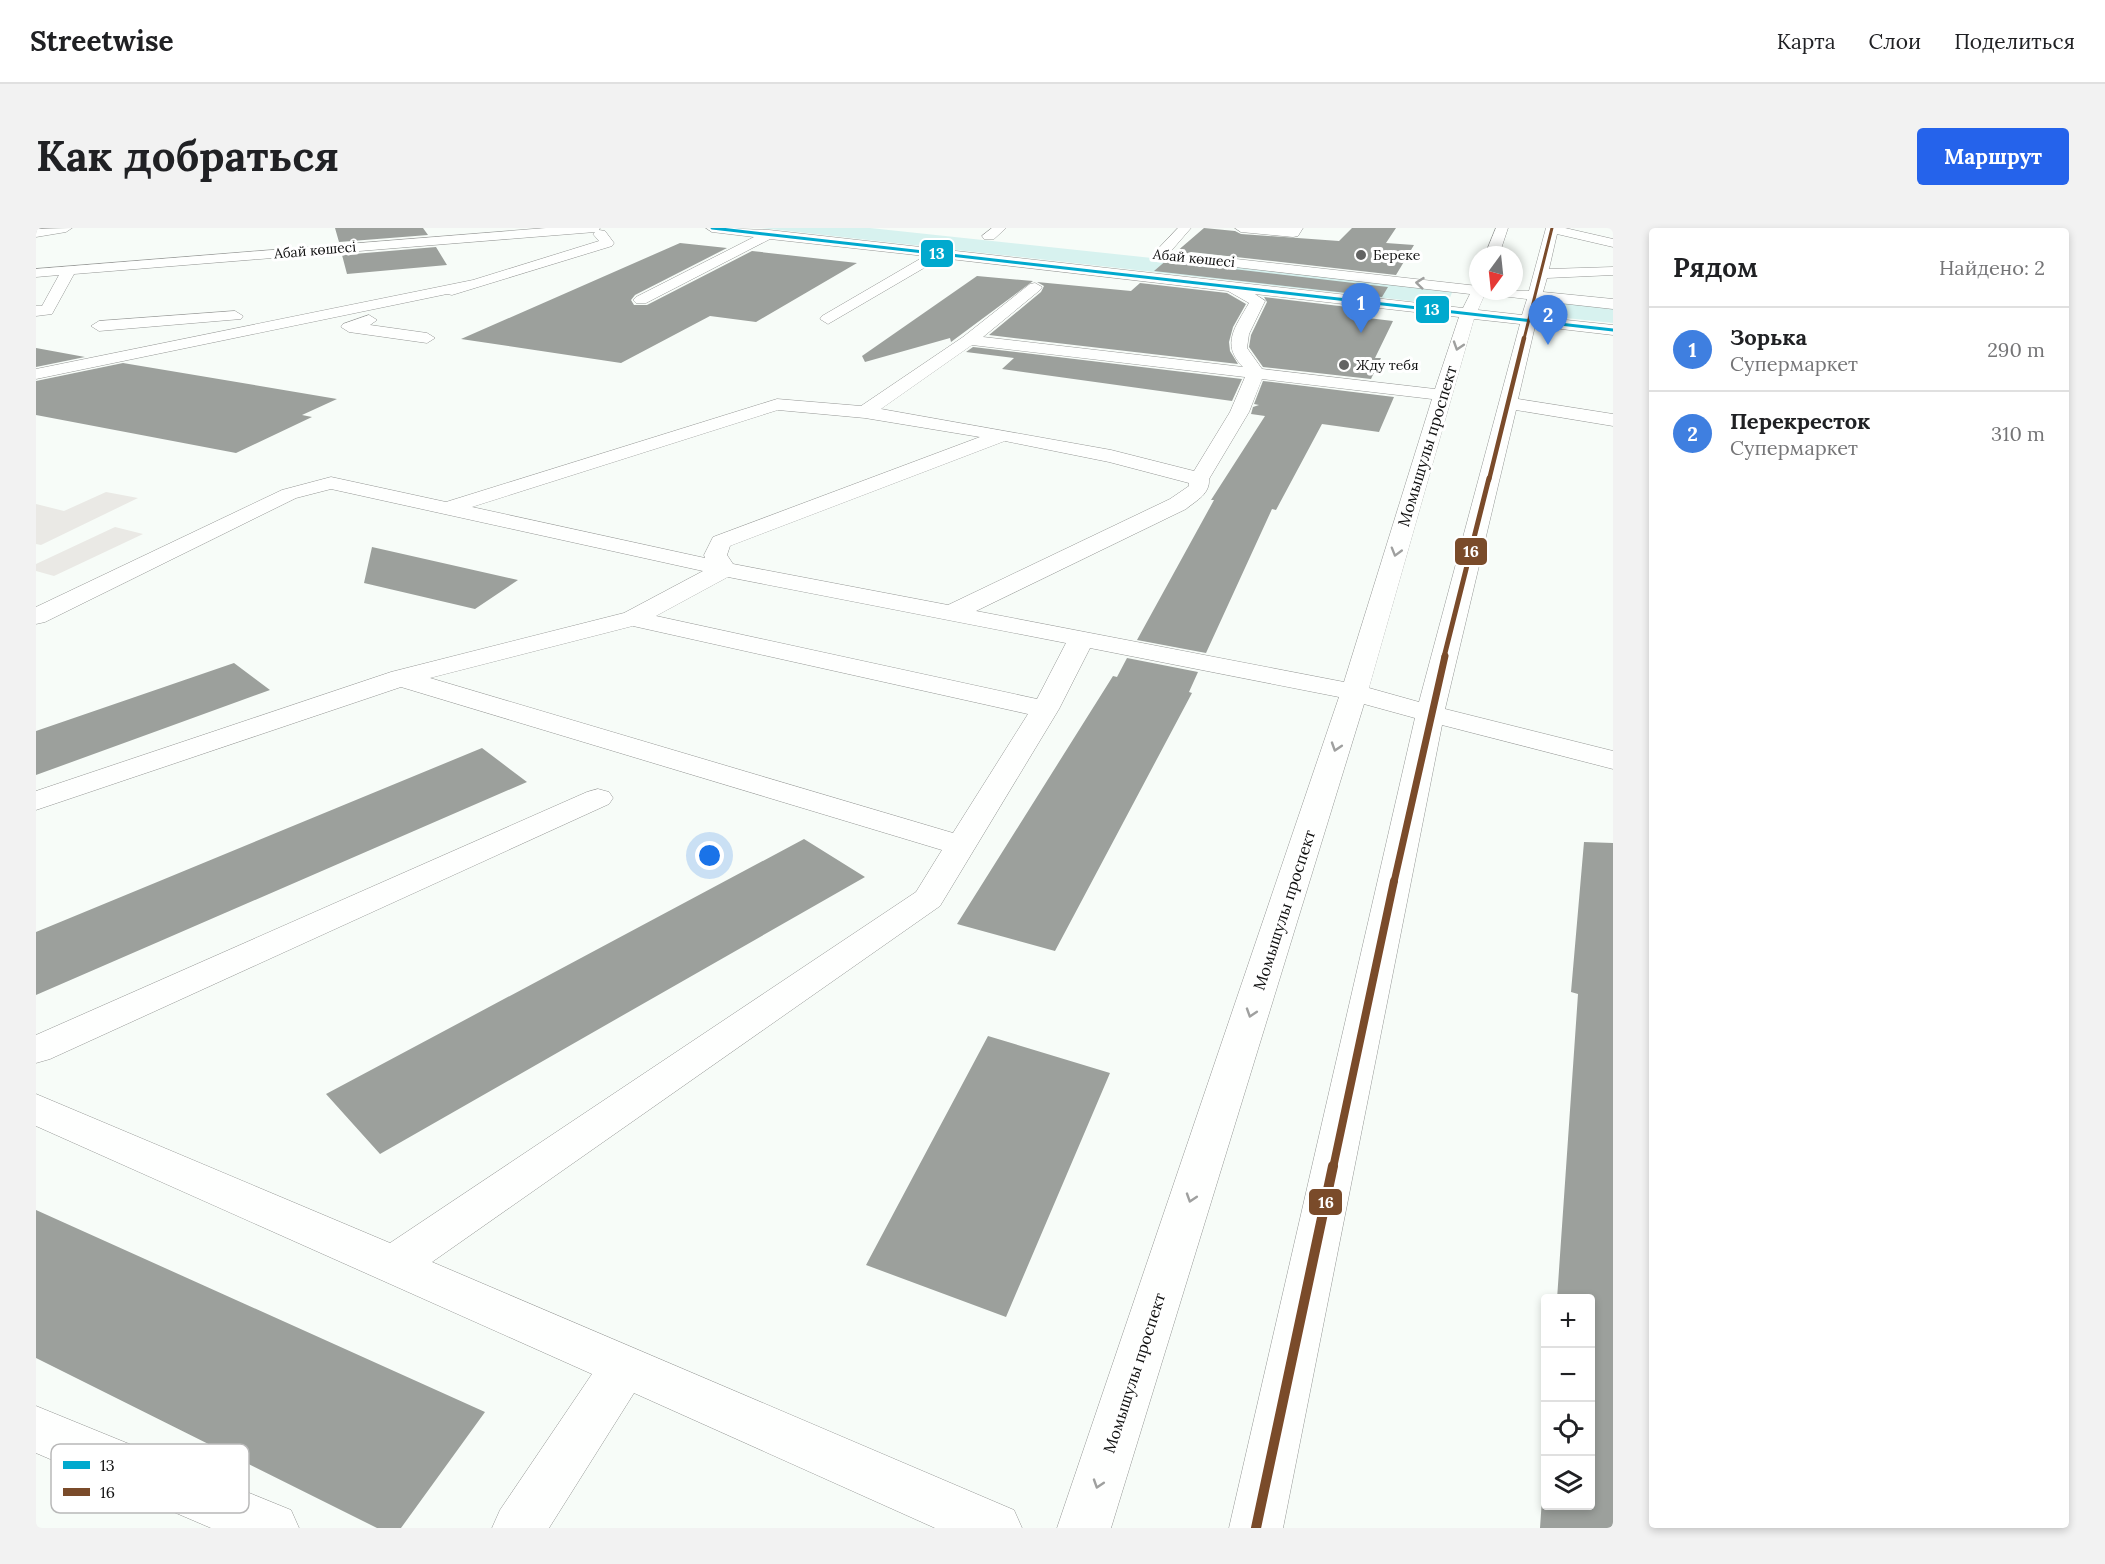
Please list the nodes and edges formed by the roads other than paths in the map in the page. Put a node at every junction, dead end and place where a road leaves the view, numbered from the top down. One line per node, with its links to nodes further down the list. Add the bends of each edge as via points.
1 (66, 228): 11 (street)
2 (448, 228): 15 (street)
3 (595, 228): 15 (street, Абай көшесі); 24 (street, via 607,243)
4 (712, 228): 10 (street, Абай көшесі)
5 (1185, 228): 27 (street, Абай көшесі, one-way to 5, via 1154,254)
6 (1241, 228): 7 (street, via 1293,233)
7 (1297, 228)
8 (1502, 228): 18 (street)
9 (1552, 228): 17 (street); 29 (street)
10 (730, 229): 13 (street, Абай көшесі)
11 (36, 233)
12 (989, 233): 16 (street)
13 (769, 234): 19 (street, Абай көшесі); 30 (street)
14 (294, 236): 20 (street)
15 (475, 237): 20 (street, Абай көшесі)
16 (1012, 239)
17 (1613, 243)
18 (1495, 246)
19 (940, 253): 25 (street, Абай көшесі); 36 (street)
20 (265, 254): 21 (street, Абай көшесі)
21 (69, 270): 23 (street, Абай көшесі); 34 (street, via 47,311)
22 (1613, 271): 29 (street)
23 (36, 273)
24 (473, 284): 33 (street); 39 (street, via 349,327)
25 (1228, 285): 35 (street, Абай көшесі); 44 (street, via 1257,301 1238,342 1240,353 1251,363)
26 (1035, 287): 40 (street)
27 (1469, 289)
28 (1523, 295): 29 (street, Абай көшесі)
29 (1535, 297): 32 (street, Абай көшесі); 35 (street, Абай көшесі); 38 (street, Абай көшесі); 46 (street)
30 (641, 300)
31 (1474, 300): 35 (street, Момышулы проспект)
32 (1613, 304)
33 (374, 306): 37 (street); 41 (street)
34 (36, 311)
35 (1468, 314): 45 (street, Момышулы проспект, one-way to 45)
36 (828, 319)
37 (99, 326)
38 (1613, 330)
39 (427, 338)
40 (969, 340): 44 (street); 47 (street)
41 (99, 361): 42 (street); 43 (street)
42 (36, 362)
43 (36, 374)
44 (1254, 374): 45 (street); 50 (street, via 1251,391)
45 (1442, 395): 58 (street, Момышулы проспект, one-way to 58)
46 (1508, 404): 48 (street); 60 (street)
47 (865, 412): 49 (street); 51 (street, via 777,404)
48 (1613, 420)
49 (1003, 435): 50 (street, via 1111,456); 52 (street, via 721,542 715,555)
50 (1200, 479): 53 (street, via 1199,488 1178,504)
51 (446, 509): 52 (street); 54 (street, via 331,483 289,494)
52 (725, 569): 53 (street); 55 (street)
53 (951, 613): 56 (street)
54 (36, 617)
55 (633, 618): 57 (street); 59 (street)
56 (1082, 638): 58 (street); 59 (street)
57 (400, 678): 63 (street); 64 (street)
58 (1354, 692): 60 (street); 75 (street, Момышулы проспект, one-way to 75)
59 (1045, 709): 64 (street)
60 (1430, 714): 61 (street); 76 (street)
61 (1613, 760)
62 (598, 798): 65 (street)
63 (36, 801)
64 (961, 846): 67 (street, via 928,899)
65 (36, 1050)
66 (36, 1108): 67 (street)
67 (393, 1265): 68 (street)
68 (625, 1366): 73 (street); 74 (street)
69 (36, 1429): 70 (street)
70 (72, 1444)
71 (236, 1513): 72 (street)
72 (272, 1528)
73 (519, 1528)
74 (995, 1528)
75 (1084, 1528)
76 (1256, 1528)

